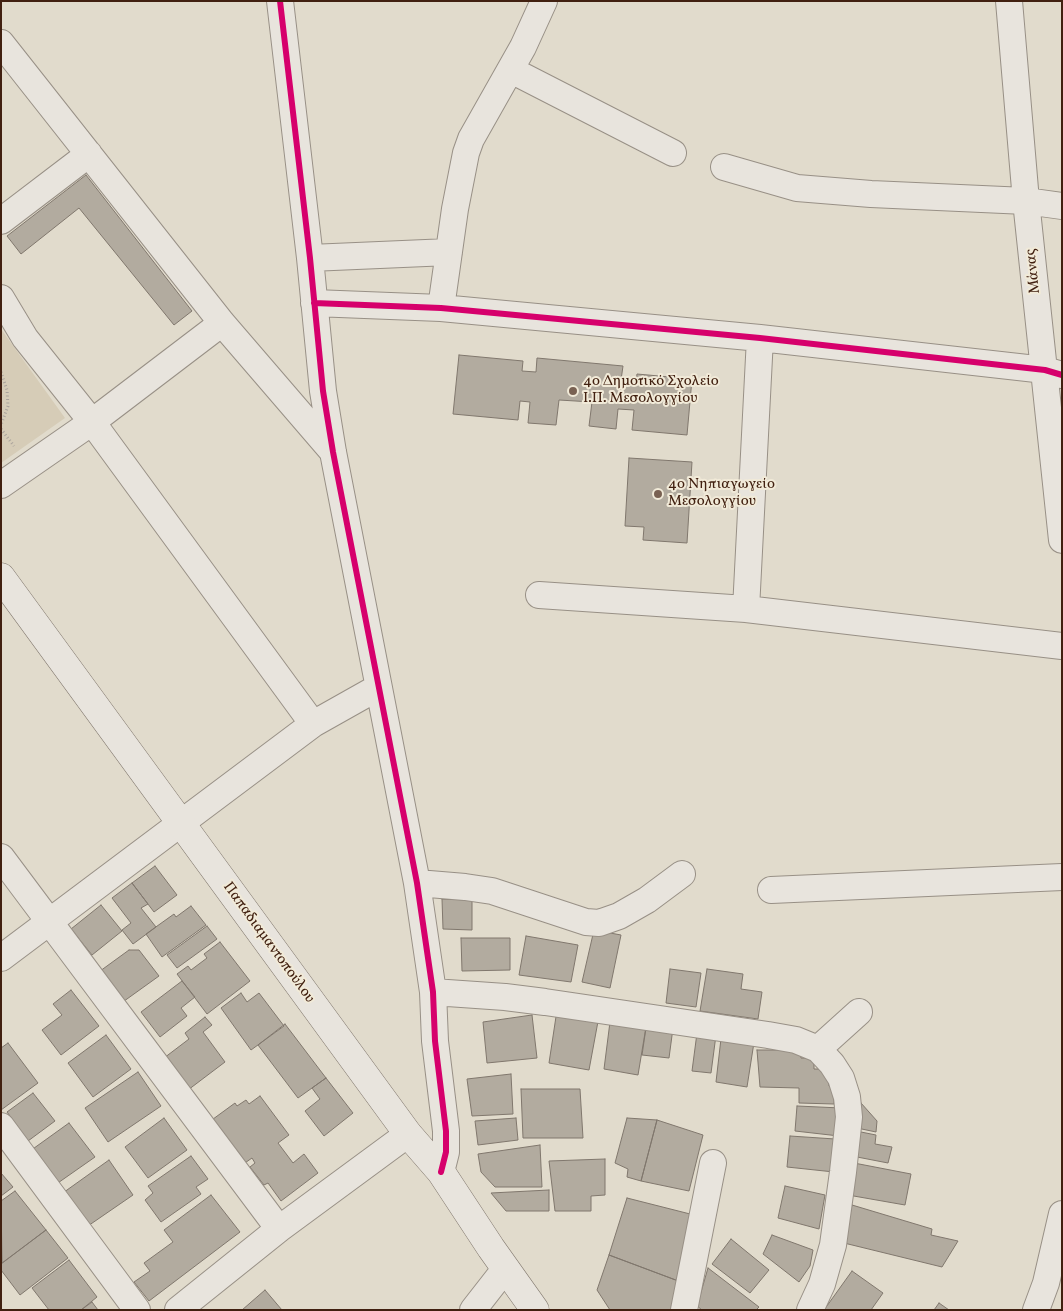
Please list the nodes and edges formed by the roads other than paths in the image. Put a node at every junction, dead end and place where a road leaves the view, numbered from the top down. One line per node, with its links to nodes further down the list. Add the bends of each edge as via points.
1 (280, 1): 13 (street)
2 (544, 1): 5 (street)
3 (1009, 1): 9 (street, Μάνας)
4 (1, 43): 7 (street)
5 (511, 70): 6 (street); 12 (street, via 466,153)
6 (673, 153)
7 (89, 154): 11 (street); 17 (street)
8 (724, 168): 9 (street, via 797,188)
9 (1026, 200): 10 (street); 19 (street, Μάνας)
10 (1062, 206)
11 (1, 220)
12 (449, 252): 13 (street); 16 (street)
13 (310, 258): 15 (street)
14 (1, 298): 20 (street, via 25,338)
15 (314, 303): 16 (street); 21 (street)
16 (441, 308): 18 (street)
17 (222, 323): 20 (street); 21 (street)
18 (760, 338): 19 (street); 26 (street)
19 (1053, 373): 23 (street, Μάνας)
20 (92, 422): 22 (street); 29 (street)
21 (332, 452): 28 (street)
22 (1, 485)
23 (1062, 540)
24 (1, 577): 30 (main road, Παπαδιαμαντοπούλου)
25 (539, 595): 26 (street)
26 (746, 609): 27 (street)
27 (1062, 646)
28 (378, 688): 29 (street); 34 (street)
29 (313, 724): 30 (street)
30 (180, 822): 36 (street); 42 (main road, Παπαδιαμαντοπούλου)
31 (1, 857): 36 (street)
32 (682, 874): 34 (street, via 647,900 599,923 586,922 492,891)
33 (1062, 877): 35 (street)
34 (416, 883): 38 (street)
35 (771, 890)
36 (49, 921): 37 (street); 46 (street)
37 (1, 958)
38 (433, 992): 40 (street, via 545,1002 768,1035 796,1040); 44 (street, via 435,1041 446,1131 446,1152)
39 (859, 1012): 40 (street)
40 (818, 1049): 53 (street, via 841,1078 849,1117 833,1244 822,1284)
41 (1, 1126): 48 (street)
42 (408, 1134): 44 (main road, Παπαδιαμαντοπούλου); 46 (street)
43 (713, 1163): 52 (street)
44 (441, 1172): 47 (main road, Παπαδιαμαντοπούλου)
45 (1062, 1214): 54 (street, via 1046,1283)
46 (279, 1229): 49 (street)
47 (505, 1268): 50 (street); 51 (main road, Παπαδιαμαντοπούλου)
48 (137, 1310)
49 (178, 1310)
50 (473, 1310)
51 (535, 1310)
52 (684, 1310)
53 (810, 1310)
54 (1036, 1310)

